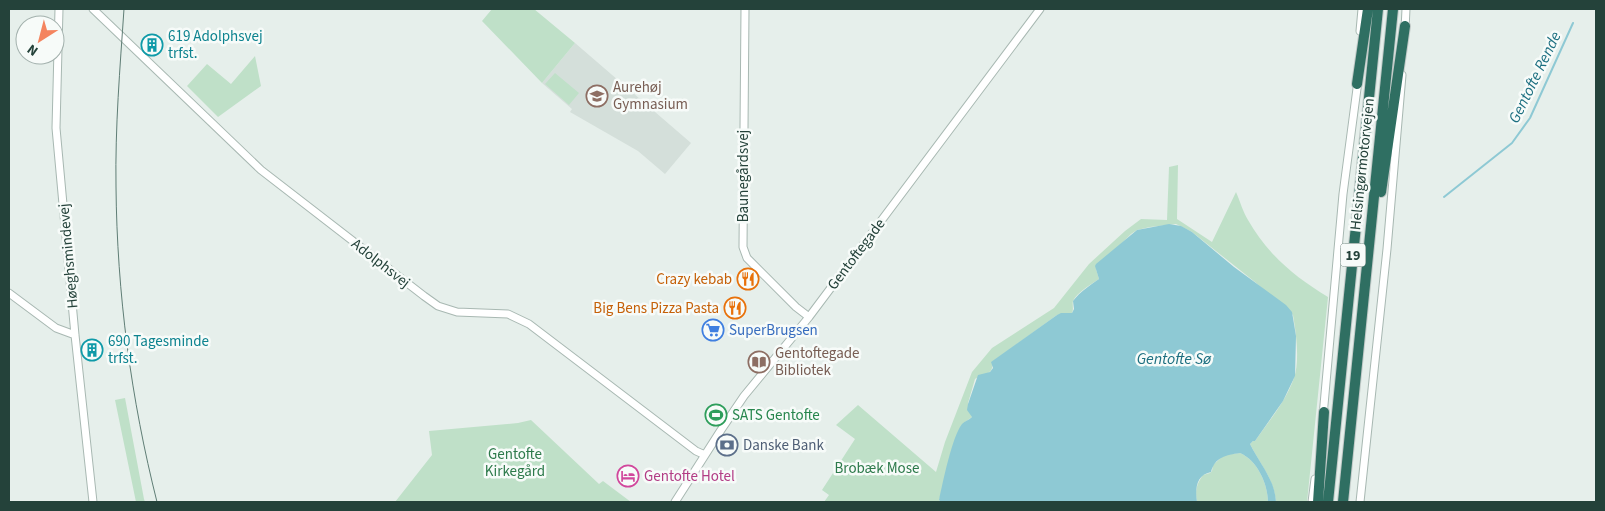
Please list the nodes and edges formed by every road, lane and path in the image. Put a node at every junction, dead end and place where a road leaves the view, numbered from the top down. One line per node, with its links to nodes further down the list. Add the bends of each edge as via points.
1 (59, 9): 15 (street, Høeghsmindevej, via 56,128)
2 (93, 9): 17 (street, Adolphsvej, via 261,170 424,296 438,306 457,312 508,314 528,324)
3 (745, 9): 14 (street, Baunegårdsvej, via 743,247 748,258)
4 (1040, 9): 14 (street, Gentoftegade)
5 (1362, 9): 11 (street)
6 (1368, 9): 11 (highway)
7 (1378, 9): 22 (highway, Helsingørmotorvejen / 19)
8 (1393, 9): 12 (highway, Helsingørmotorvejen / 19)
9 (1406, 9): 10 (street)
10 (1404, 26): 12 (highway, via 1372,255); 24 (street, via 1396,159)
11 (1357, 84): 16 (street, via 1342,204)
12 (1368, 261): 23 (highway, Helsingørmotorvejen / 19)
13 (9, 293): 15 (street, via 56,328)
14 (809, 317): 17 (street, Gentoftegade, via 744,396)
15 (75, 335): 18 (street, Høeghsmindevej)
16 (1324, 412): 20 (street); 21 (highway)
17 (705, 455): 19 (street, Gentoftegade)
18 (94, 502)
19 (675, 502)
20 (1312, 502)
21 (1318, 502)
22 (1328, 502)
23 (1343, 502)
24 (1360, 502)

